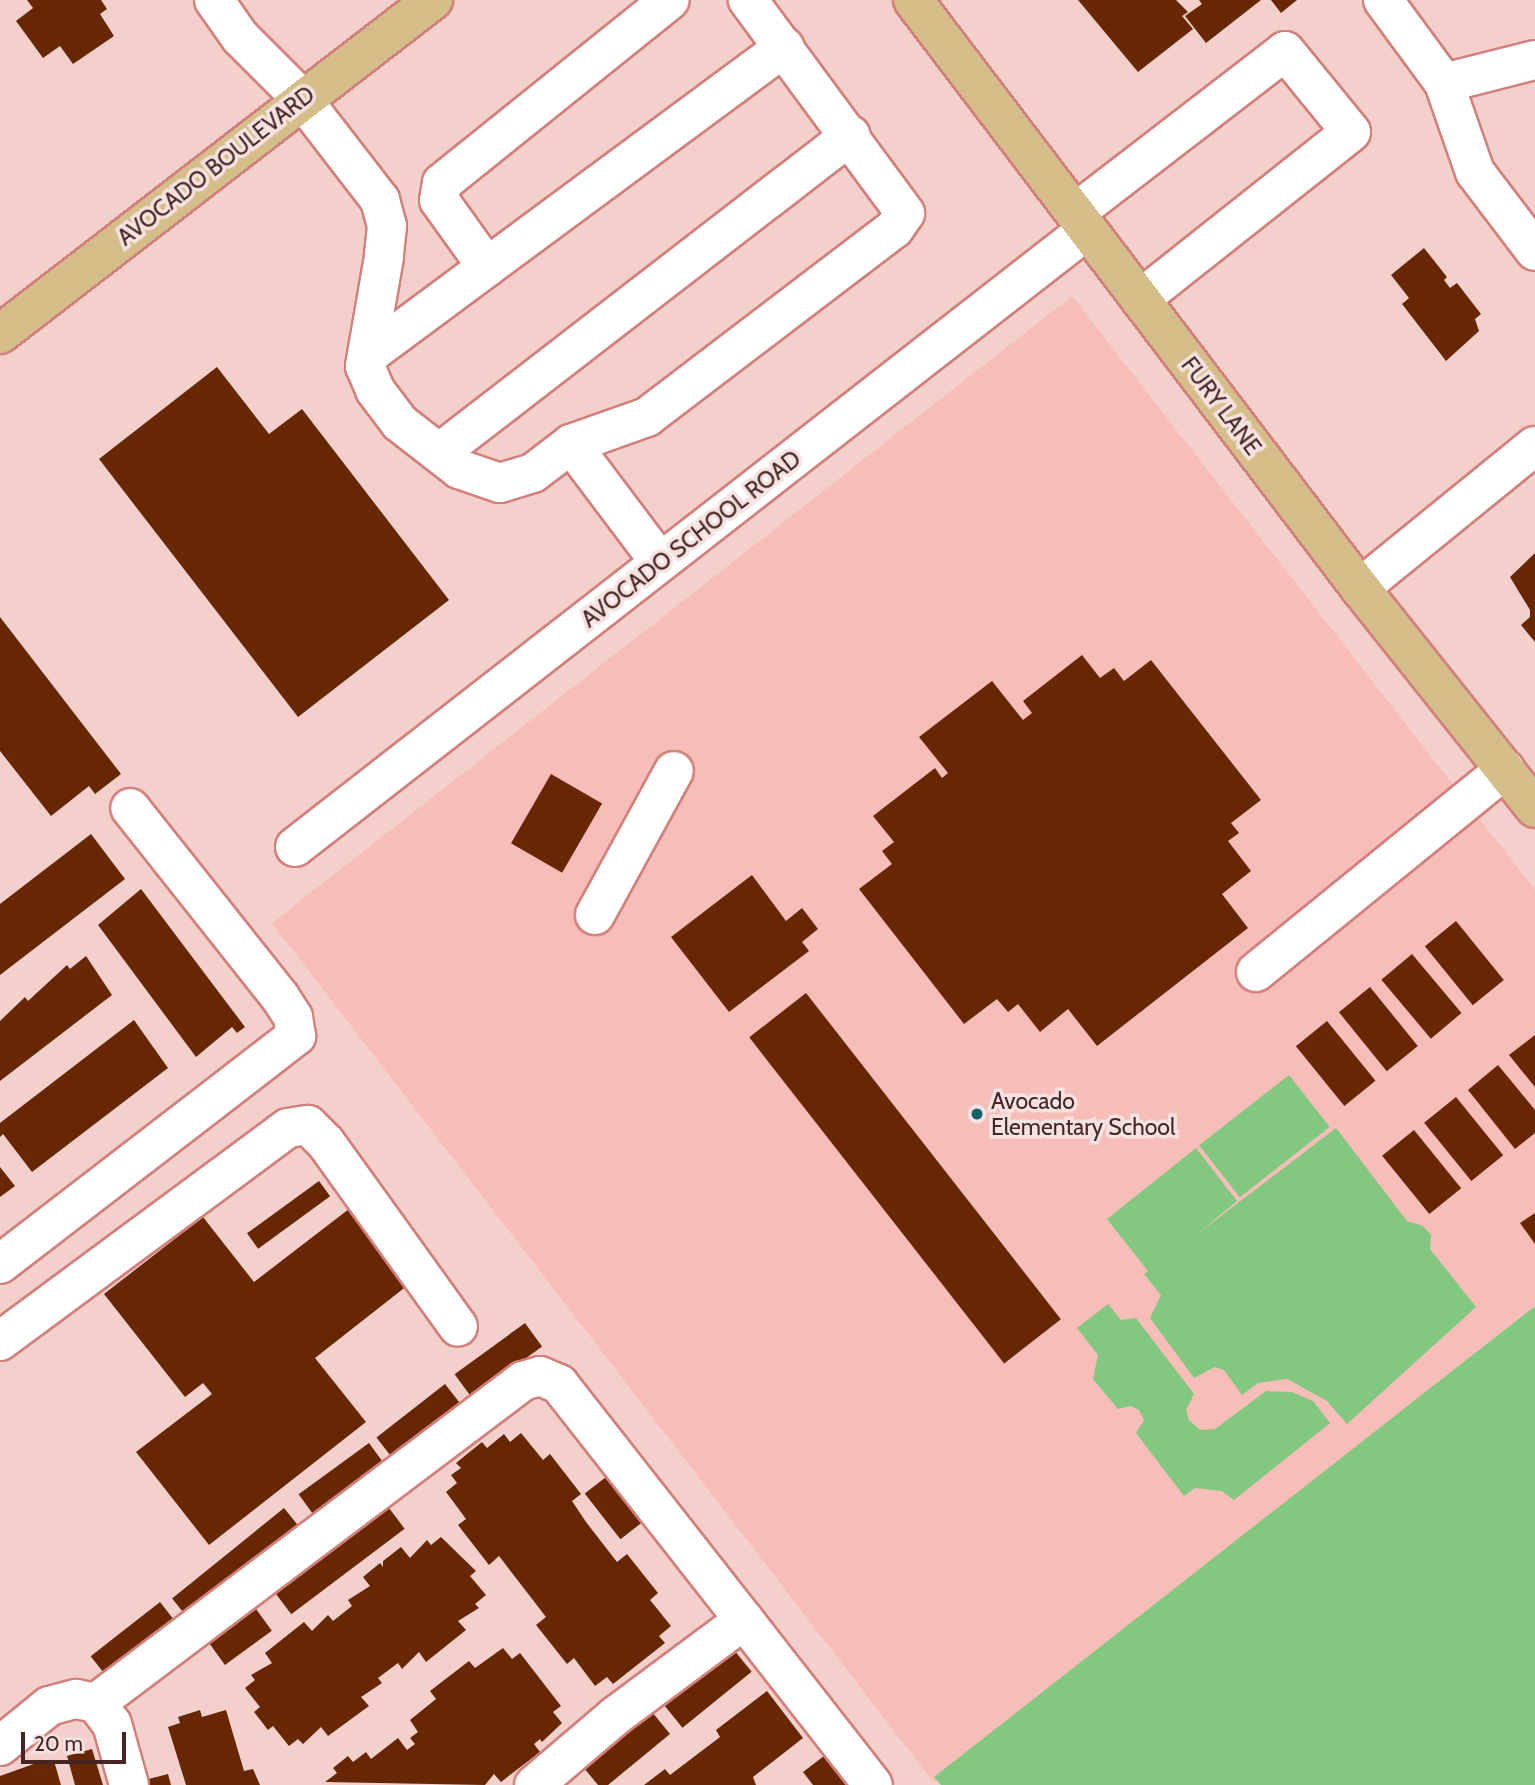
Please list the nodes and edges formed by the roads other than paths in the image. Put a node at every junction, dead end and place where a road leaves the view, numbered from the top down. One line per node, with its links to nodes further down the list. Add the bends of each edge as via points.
1 (214, 0): 10 (street, via 240,37)
2 (433, 0): 10 (main road, AVOCADO BOULEVARD)
3 (670, 0): 14 (street, via 442,183 439,200)
4 (748, 0): 7 (street)
5 (913, 0): 12 (main road, FURY LANE)
6 (1383, 0): 9 (street)
7 (784, 47): 11 (street); 14 (street)
8 (1535, 60): 9 (street)
9 (1444, 83): 13 (street, via 1475,172)
10 (302, 99): 16 (main road, AVOCADO BOULEVARD); 17 (street, via 380,200 387,226)
11 (851, 135): 18 (street, via 904,205 905,213 894,229 647,417); 20 (street)
12 (1081, 222): 15 (main road, FURY LANE); 15 (street, AVOCADO SCHOOL ROAD, via 1285,51 1351,132); 21 (street, AVOCADO SCHOOL ROAD)
13 (1535, 251)
14 (487, 267): 17 (street)
15 (1140, 299): 22 (main road, FURY LANE)
16 (0, 334)
17 (367, 356): 20 (street, via 365,366 375,390 400,423)
18 (572, 444): 20 (street, via 533,473 500,483 459,469); 21 (street)
19 (1535, 446): 22 (street)
20 (439, 453)
21 (660, 562): 27 (street, AVOCADO SCHOOL ROAD)
22 (1360, 588): 23 (main road, FURY LANE)
23 (1504, 770): 26 (main road, FURY LANE); 29 (street)
24 (674, 771): 28 (street)
25 (130, 808): 30 (street, via 281,997 293,1017 296,1036)
26 (1535, 808)
27 (295, 847)
28 (595, 915)
29 (1256, 972)
30 (0, 1264)
31 (458, 1327): 32 (street, via 326,1143 308,1125 288,1128)
32 (0, 1341)
33 (744, 1619): 34 (street, via 559,1384 540,1376 523,1381); 37 (street, via 614,1717); 38 (street)
34 (96, 1703): 35 (street, via 76,1699 49,1706); 36 (street, via 112,1724)
35 (0, 1746)
36 (129, 1785)
37 (534, 1785)
38 (873, 1785)

